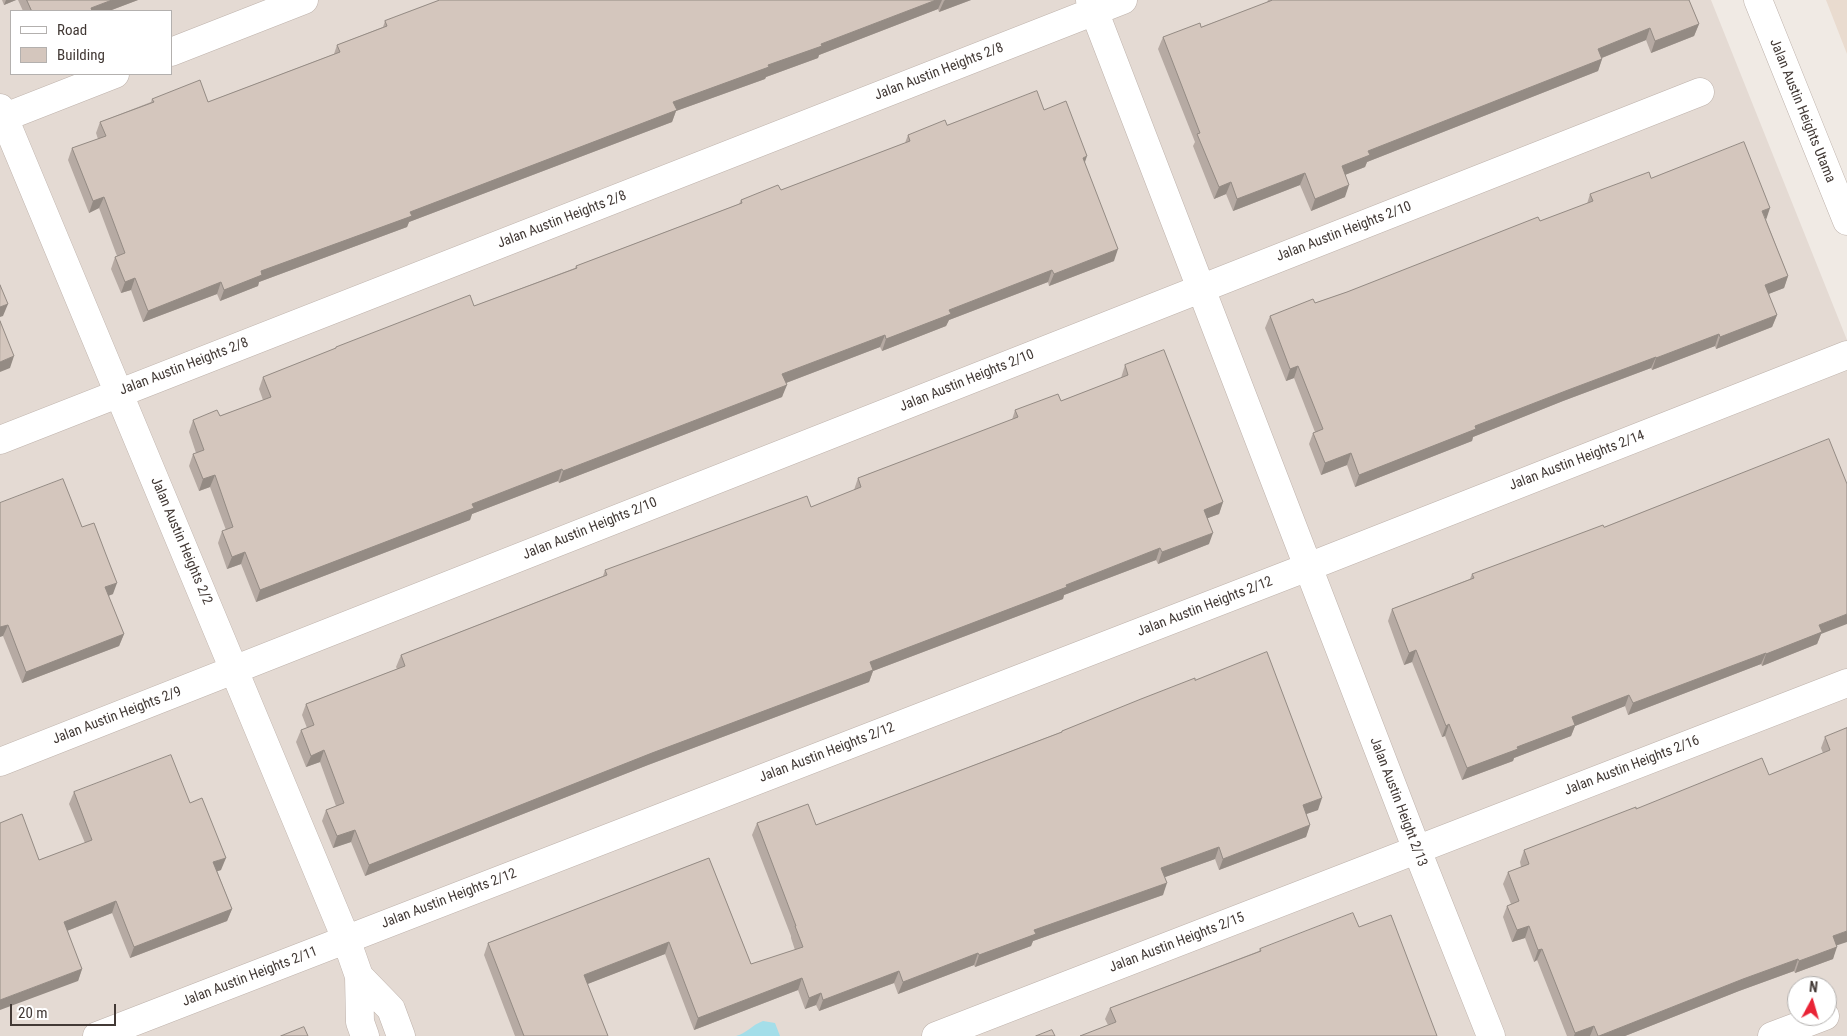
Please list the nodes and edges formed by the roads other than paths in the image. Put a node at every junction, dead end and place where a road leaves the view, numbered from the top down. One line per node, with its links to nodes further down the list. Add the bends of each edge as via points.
1 (304, 0): 5 (street)
2 (1123, 0): 4 (street, Jalan Austin Heights 2/8)
3 (1758, 0): 9 (street, Jalan Austin Heights Utama)
4 (1092, 6): 10 (street, Jalan Austin Height 2/13); 12 (street, Jalan Austin Heights 2/8)
5 (172, 52)
6 (112, 75): 8 (street)
7 (1700, 92): 10 (street, Jalan Austin Heights 2/10)
8 (1, 115): 12 (street, Jalan Austin Heights 2/2)
9 (1847, 221)
10 (1201, 288): 14 (street, Jalan Austin Height 2/13); 15 (street, Jalan Austin Heights 2/10)
11 (1847, 355): 14 (street, Jalan Austin Heights 2/14)
12 (119, 393): 13 (street, Jalan Austin Heights 2/8); 15 (street, Jalan Austin Heights 2/2)
13 (0, 440)
14 (1308, 567): 18 (street, Jalan Austin Height 2/13); 19 (street, Jalan Austin Heights 2/12)
15 (234, 670): 17 (street, Jalan Austin Heights 2/9); 19 (street, Jalan Austin Heights 2/2)
16 (1847, 683): 18 (street, Jalan Austin Heights 2/16)
17 (0, 762)
18 (1417, 850): 25 (street, Jalan Austin Heights 2/15); 26 (street, Jalan Austin Height 2/13)
19 (346, 939): 20 (street, Jalan Austin Heights 2/2); 22 (street, Jalan Austin Heights 2/11)
20 (359, 976): 23 (street, Jalan Austin Heights 2/2, via 360,1022); 24 (street, Jalan Austin Heights 2/2, via 391,1008)
21 (1799, 1026): 27 (street)
22 (97, 1036)
23 (366, 1036)
24 (401, 1036)
25 (936, 1036)
26 (1491, 1036)
27 (1772, 1036)

